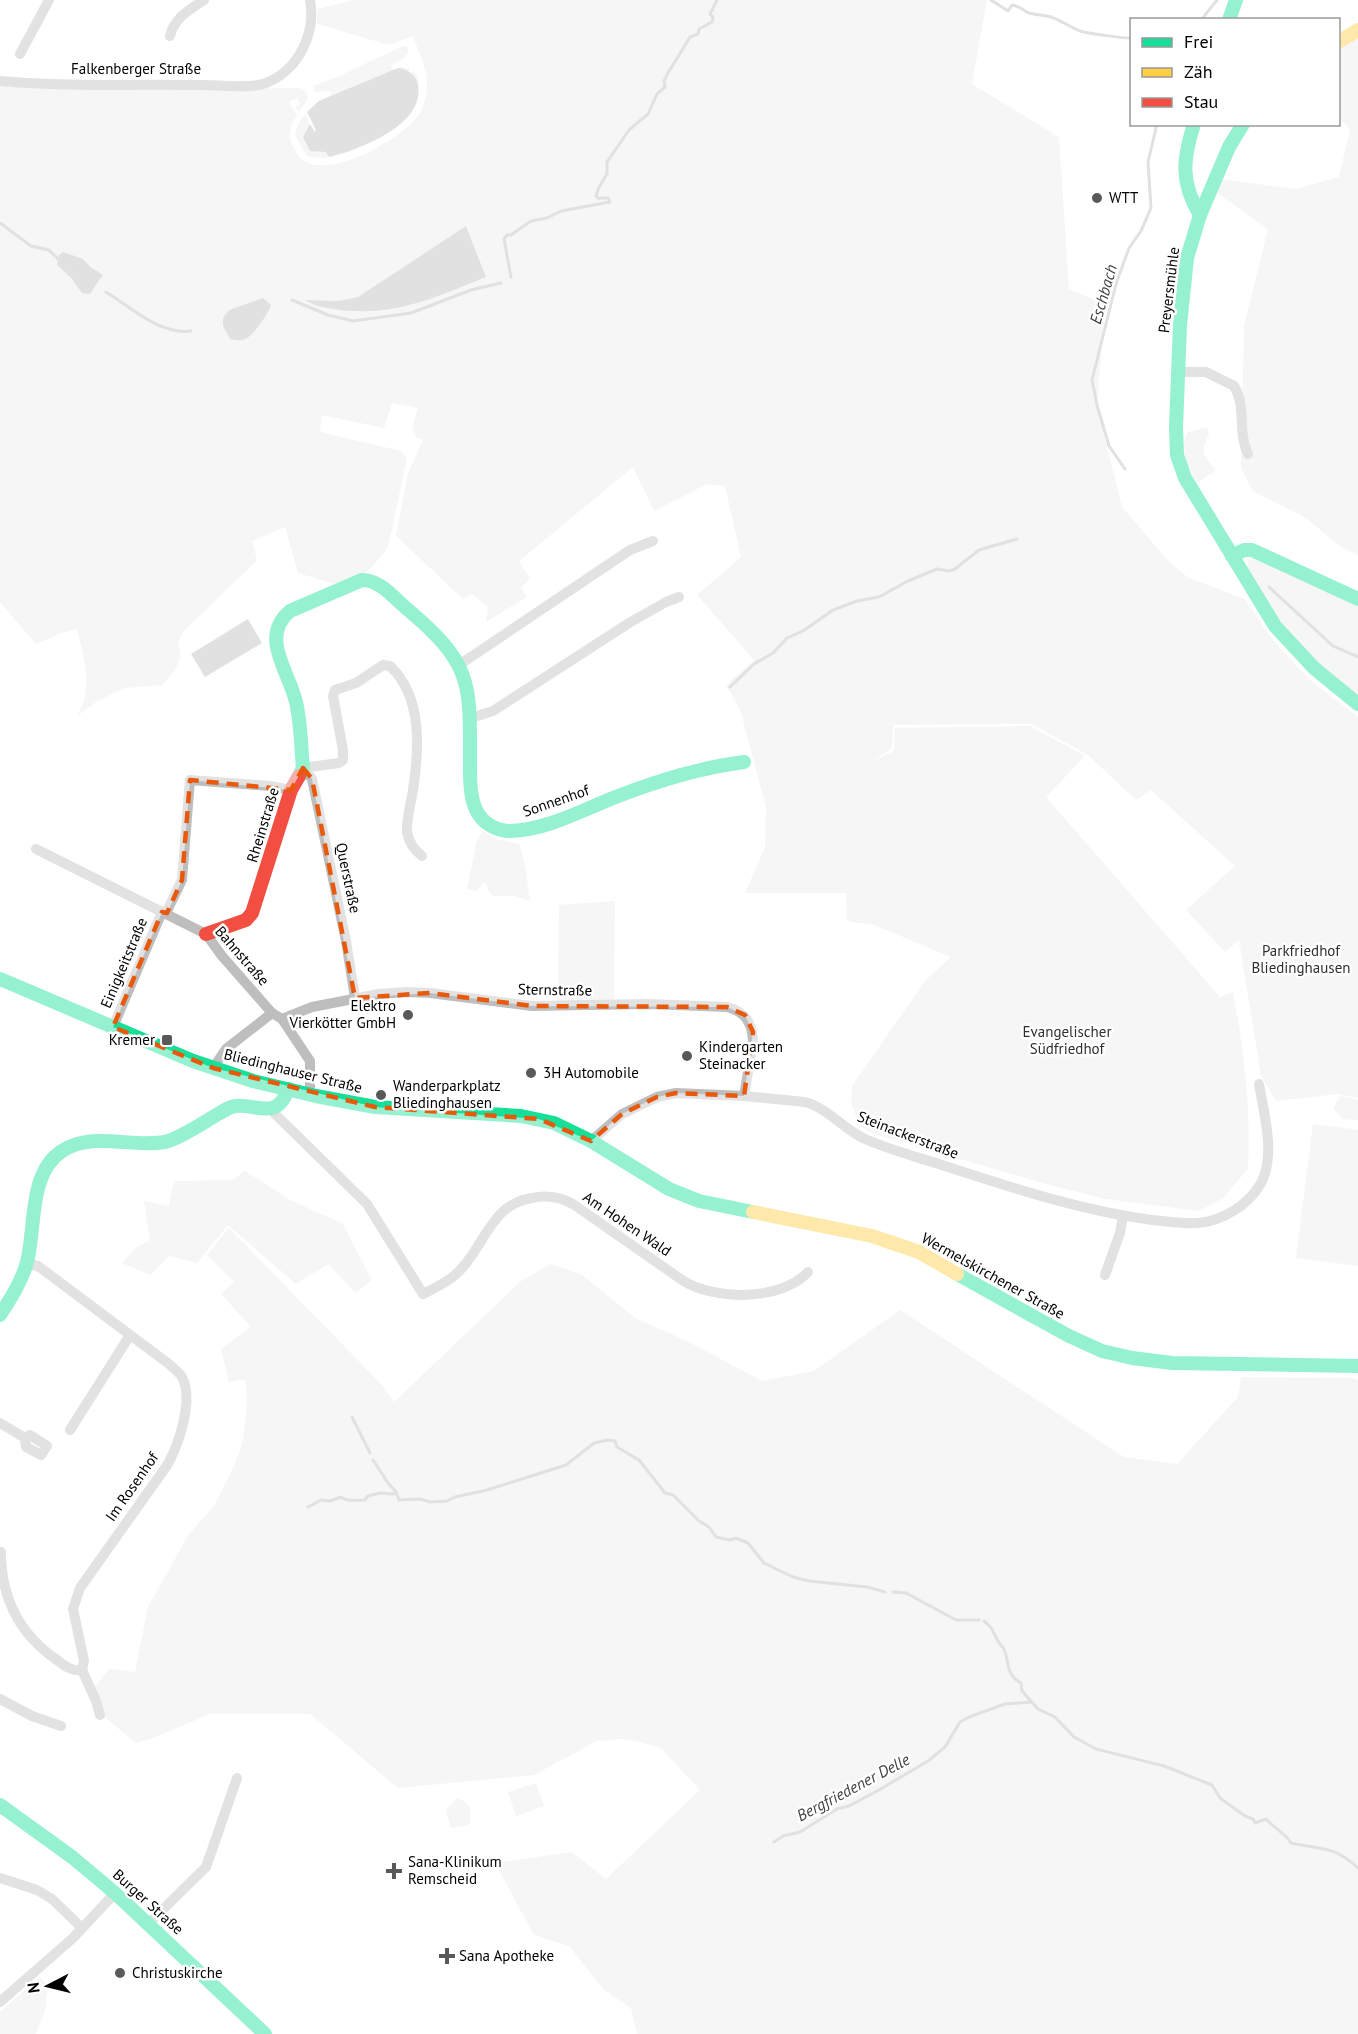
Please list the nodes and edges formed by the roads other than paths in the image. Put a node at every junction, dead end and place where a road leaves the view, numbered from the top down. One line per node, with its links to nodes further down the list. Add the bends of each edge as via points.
1 (49, 0): 9 (street)
2 (204, 0): 7 (street, via 178,18)
3 (310, 0): 10 (street, Falkenberger Straße, via 311,25 303,48 292,65 259,84)
4 (1236, 0): 5 (main road)
5 (1230, 18)
6 (1358, 30): 8 (main road)
7 (170, 36)
8 (1340, 41)
9 (20, 54)
10 (0, 81)
11 (1193, 126): 13 (main road, via 1184,177)
12 (1242, 126): 13 (main road, Preyersmühle)
13 (1200, 215): 14 (main road, Preyersmühle, via 1187,258)
14 (1178, 372): 15 (street, via 1206,372 1234,386 1241,404 1241,431); 17 (main road, Preyersmühle, via 1176,440 1180,466)
15 (1248, 454)
16 (653, 541): 20 (street, via 630,550)
17 (1232, 556): 19 (main road, via 1252,550); 21 (main road, via 1284,638)
18 (679, 597): 22 (street, via 629,623 493,711)
19 (1358, 599)
20 (459, 665): 22 (main road, Sonnenhof); 24 (main road, Sonnenhof, via 432,633 370,580 290,611 277,627 277,649 296,702)
21 (1358, 704)
22 (471, 718): 23 (main road, Sonnenhof, via 472,804 483,822 505,831 534,828 671,778)
23 (744, 762)
24 (303, 768): 25 (main road, Rheinstraße); 27 (street, via 344,760 335,690 388,664 408,693 414,713 417,759 407,828 410,843); 31 (street, Querstraße, via 312,779)
25 (291, 790): 28 (street, Einigkeitstraße, via 190,780 183,880); 29 (main road, Rheinstraße, via 252,913 246,920)
26 (36, 849): 28 (street, Bahnstraße)
27 (422, 856)
28 (164, 912): 29 (street, Bahnstraße); 33 (street, Einigkeitstraße)
29 (206, 934): 32 (street, Bahnstraße)
30 (0, 979): 33 (main road, Bliedinghauser Straße)
31 (355, 998): 32 (street, Sternstraße); 38 (street, Sternstraße, via 419,993 532,1006 727,1006 745,1015 753,1032)
32 (277, 1016): 34 (street, Sternstraße, via 226,1049); 37 (street, Bahnstraße, via 310,1061)
33 (113, 1027): 34 (main road, Bliedinghauser Straße)
34 (213, 1068): 36 (main road, Bliedinghauser Straße)
35 (1259, 1084): 41 (street, Steinackerstraße, via 1268,1158 1266,1171 1253,1195 1230,1212 1199,1223)
36 (288, 1089): 37 (main road, Bliedinghauser Straße); 39 (main road, via 279,1106)
37 (310, 1095): 40 (main road, Bliedinghauser Straße, via 375,1107 539,1119)
38 (744, 1096): 40 (street, Steinackerstraße, via 676,1093 657,1097 622,1114); 41 (street, Steinackerstraße, via 815,1105 846,1128 876,1142 978,1177)
39 (272, 1109): 42 (main road, via 233,1106 165,1142 104,1140 64,1150 47,1167 39,1184); 43 (street, Am Hohen Wald, via 367,1204 423,1293 461,1270 509,1205 536,1197 555,1197 573,1204 699,1288 765,1293 782,1289)
40 (591, 1142): 47 (main road, Wermelskirchener Straße, via 669,1189 699,1201 872,1236 919,1252 1102,1351 1172,1363)
41 (1124, 1216): 44 (street)
42 (27, 1264): 45 (main road); 46 (street, Im Rosenhof, via 38,1266)
43 (808, 1272)
44 (1105, 1275)
45 (0, 1315)
46 (130, 1335): 49 (street); 52 (street, Im Rosenhof, via 182,1377 185,1413 168,1464 76,1595 73,1610 84,1661)
47 (1358, 1366)
48 (0, 1423): 50 (street)
49 (70, 1430)
50 (24, 1438)
51 (2, 1552): 52 (street, via 6,1594 20,1624 54,1658 70,1669)
52 (82, 1670): 54 (street, Im Rosenhof)
53 (0, 1700): 55 (street)
54 (100, 1715)
55 (61, 1726)
56 (237, 1778): 60 (street, via 206,1867)
57 (0, 1805): 59 (main road, Burger Straße)
58 (0, 1878): 61 (street, via 52,1899)
59 (116, 1893): 60 (main road, Burger Straße); 61 (street)
60 (148, 1924): 63 (main road, Burger Straße)
61 (82, 1928): 62 (street)
62 (0, 2002)
63 (265, 2034)

